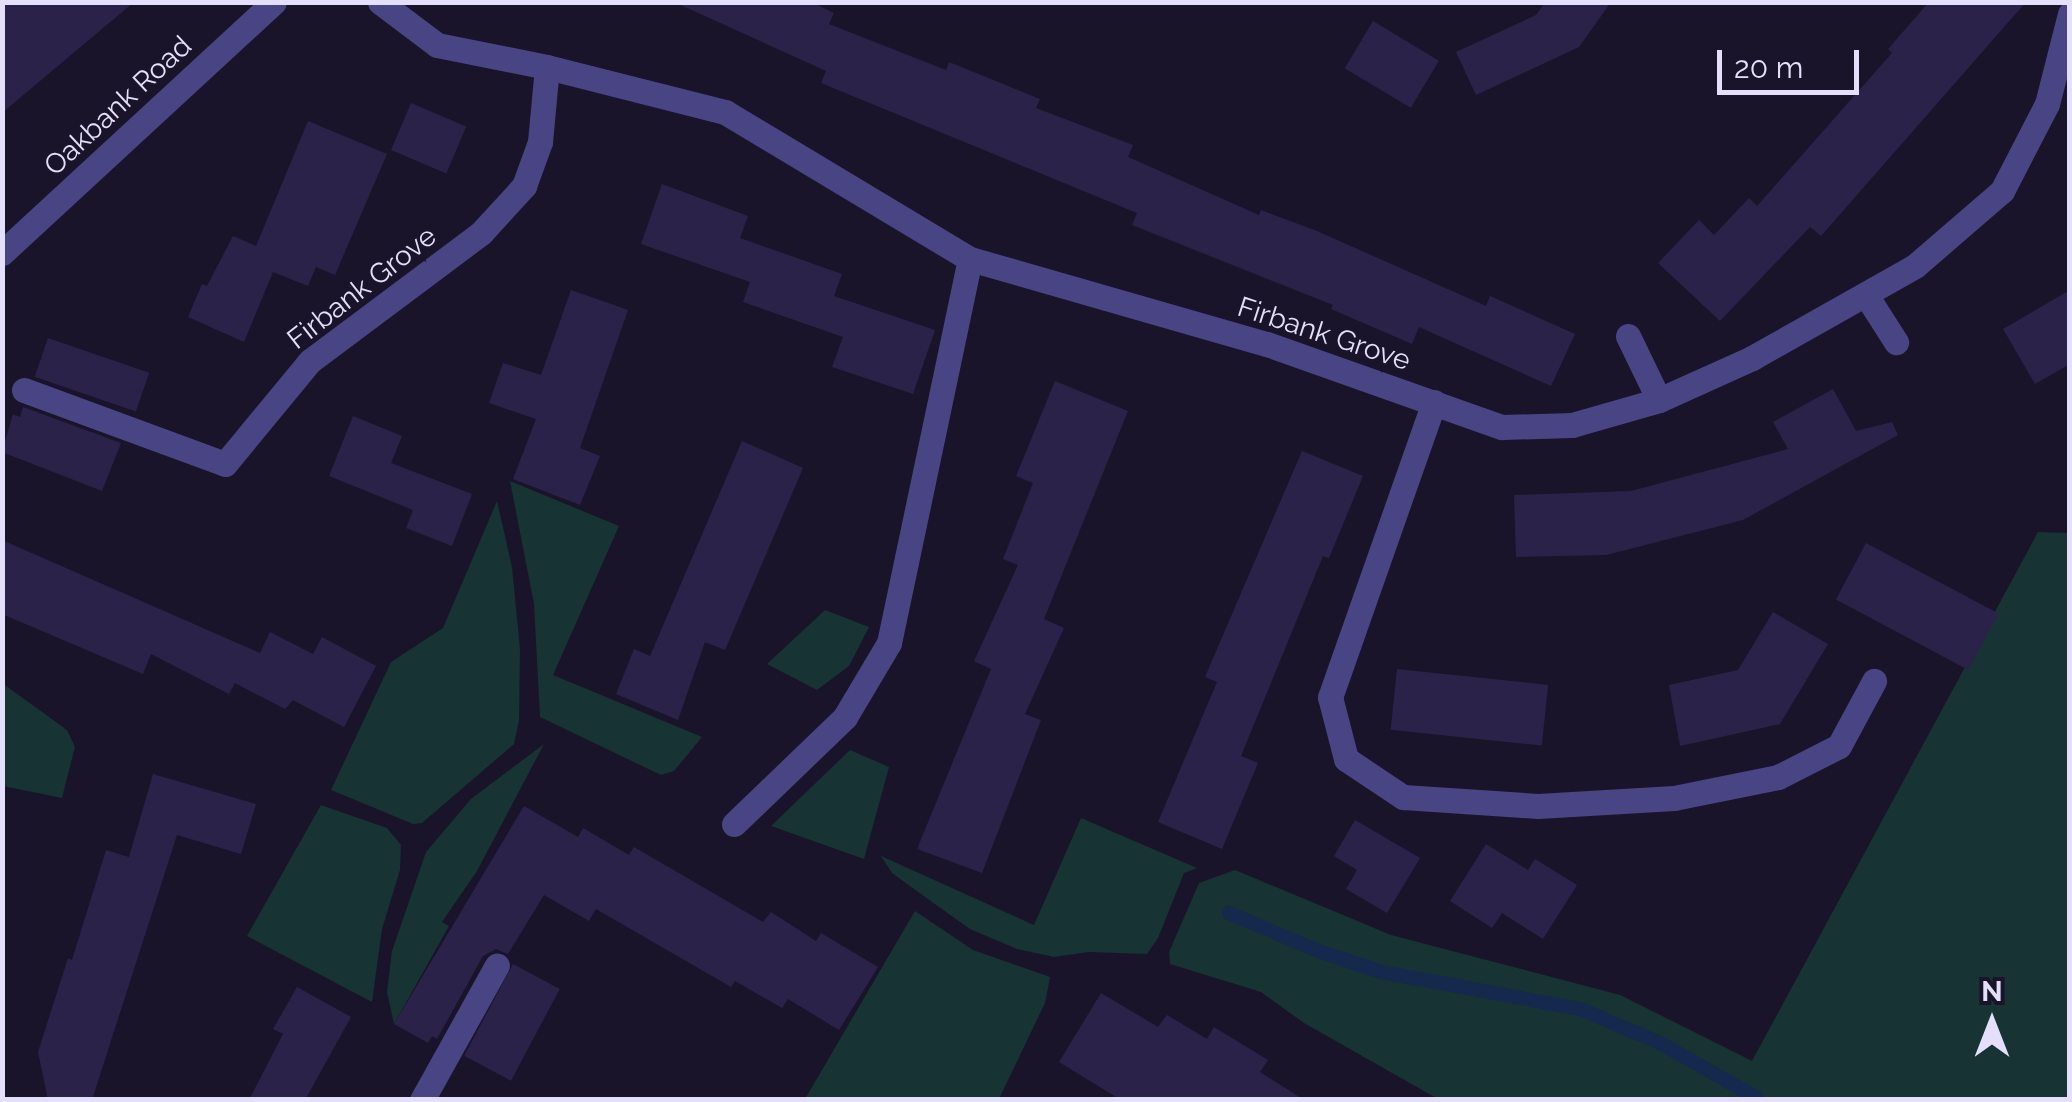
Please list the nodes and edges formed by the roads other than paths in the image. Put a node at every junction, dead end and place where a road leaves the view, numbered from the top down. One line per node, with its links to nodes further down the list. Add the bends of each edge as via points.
1 (274, 2): 5 (street, Oakbank Road)
2 (380, 2): 4 (street, Firbank Grove, via 437,45)
3 (2070, 14): 7 (street, Firbank Grove, via 2047,104 2002,191 1915,266)
4 (547, 67): 6 (street, Firbank Grove, via 725,112); 10 (street, Firbank Grove, via 540,142 524,186 481,233 310,361 225,464)
5 (2, 253)
6 (970, 259): 12 (street, Firbank Grove, via 1267,344); 14 (street, via 888,642 845,716)
7 (1866, 295): 9 (street); 11 (street, Firbank Grove)
8 (1628, 336): 11 (street)
9 (1896, 342)
10 (24, 390)
11 (1659, 400): 12 (street, Firbank Grove, via 1572,425 1502,427)
12 (1434, 402): 13 (street, via 1330,698 1346,760 1402,797 1538,806 1674,798 1778,777 1839,746)
13 (1874, 681)
14 (734, 824)
15 (497, 965): 16 (street)
16 (422, 1100)

